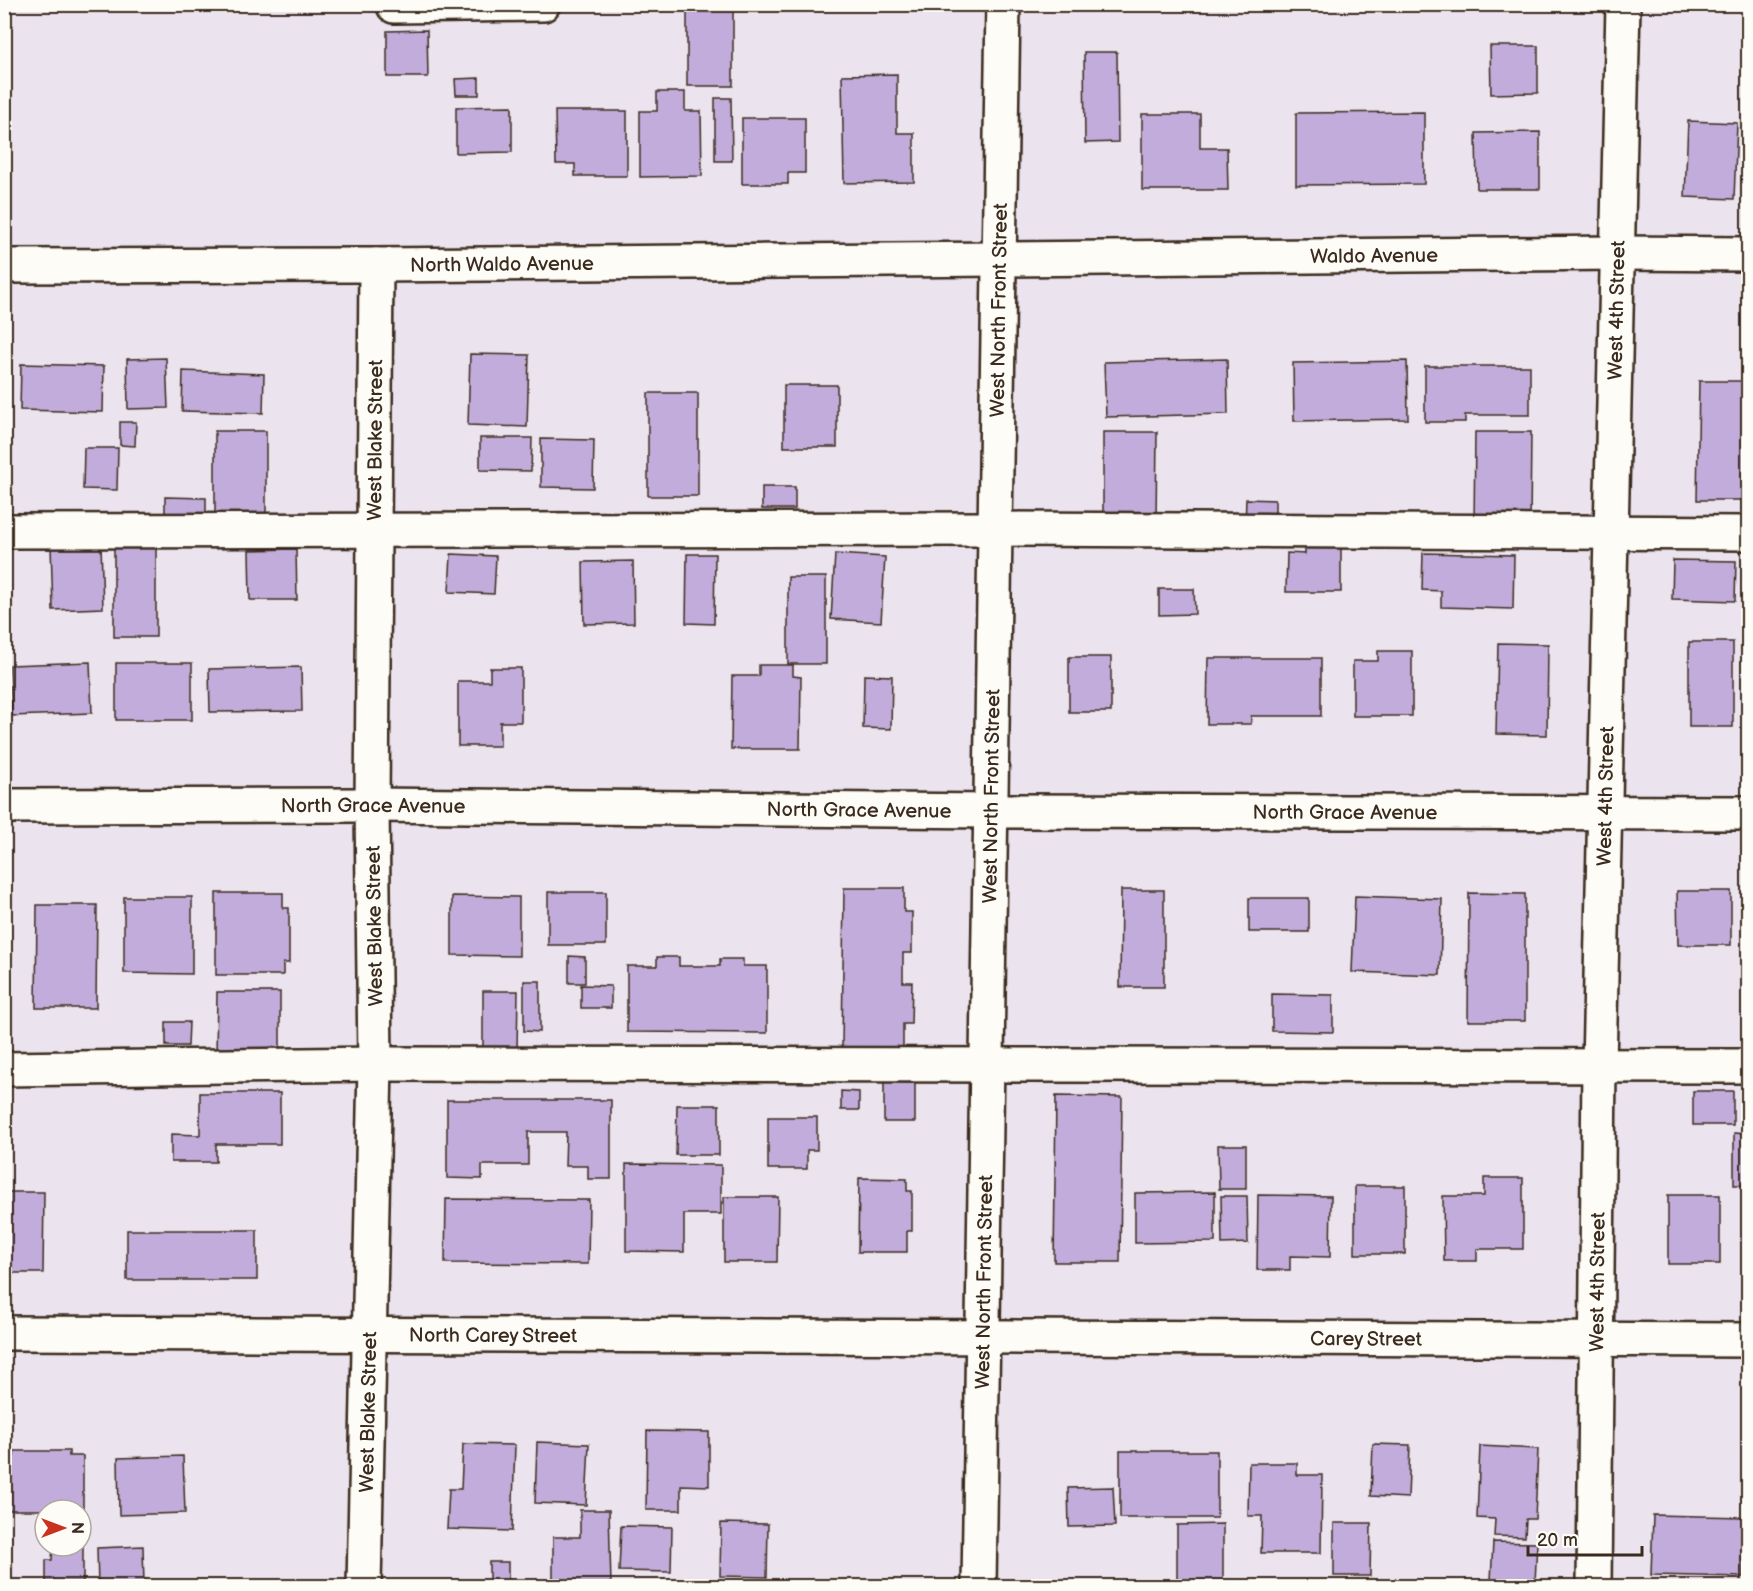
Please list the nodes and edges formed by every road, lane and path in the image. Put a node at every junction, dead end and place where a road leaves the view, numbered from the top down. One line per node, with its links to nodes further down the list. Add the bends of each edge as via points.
1 (543, 4): 4 (street)
2 (1003, 4): 7 (street, West North Front Street)
3 (1623, 4): 5 (street, West 4th Street)
4 (394, 6)
5 (1618, 253): 6 (street, Waldo Avenue); 7 (street, Waldo Avenue); 13 (street, West 4th Street)
6 (1749, 254)
7 (999, 259): 8 (street, North Waldo Avenue); 10 (street, West North Front Street)
8 (376, 265): 9 (street, North Waldo Avenue); 11 (street, West Blake Street)
9 (4, 266)
10 (996, 529): 11 (street); 13 (street); 17 (street, West North Front Street)
11 (375, 530): 12 (street); 15 (street, West Blake Street)
12 (4, 531)
13 (1611, 532): 14 (street); 18 (street, West 4th Street)
14 (1749, 533)
15 (372, 805): 16 (street, North Grace Avenue); 17 (street, North Grace Avenue); 20 (street, West Blake Street)
16 (4, 806)
17 (991, 811): 18 (street, North Grace Avenue); 21 (street, West North Front Street)
18 (1605, 813): 19 (street, North Grace Avenue); 22 (street, West 4th Street)
19 (1749, 813)
20 (375, 1064): 21 (street); 24 (street); 26 (street, West Blake Street)
21 (987, 1065): 22 (street); 27 (street, West North Front Street)
22 (1599, 1066): 23 (street); 28 (street, West 4th Street)
23 (1749, 1066)
24 (4, 1069)
25 (4, 1333): 26 (street, North Carey Street)
26 (369, 1335): 27 (street, North Carey Street); 30 (street, West Blake Street)
27 (983, 1338): 28 (street, Carey Street); 31 (street, West North Front Street)
28 (1596, 1340): 29 (street, Carey Street); 32 (street, West 4th Street)
29 (1749, 1341)
30 (364, 1587)
31 (979, 1587)
32 (1593, 1587)

